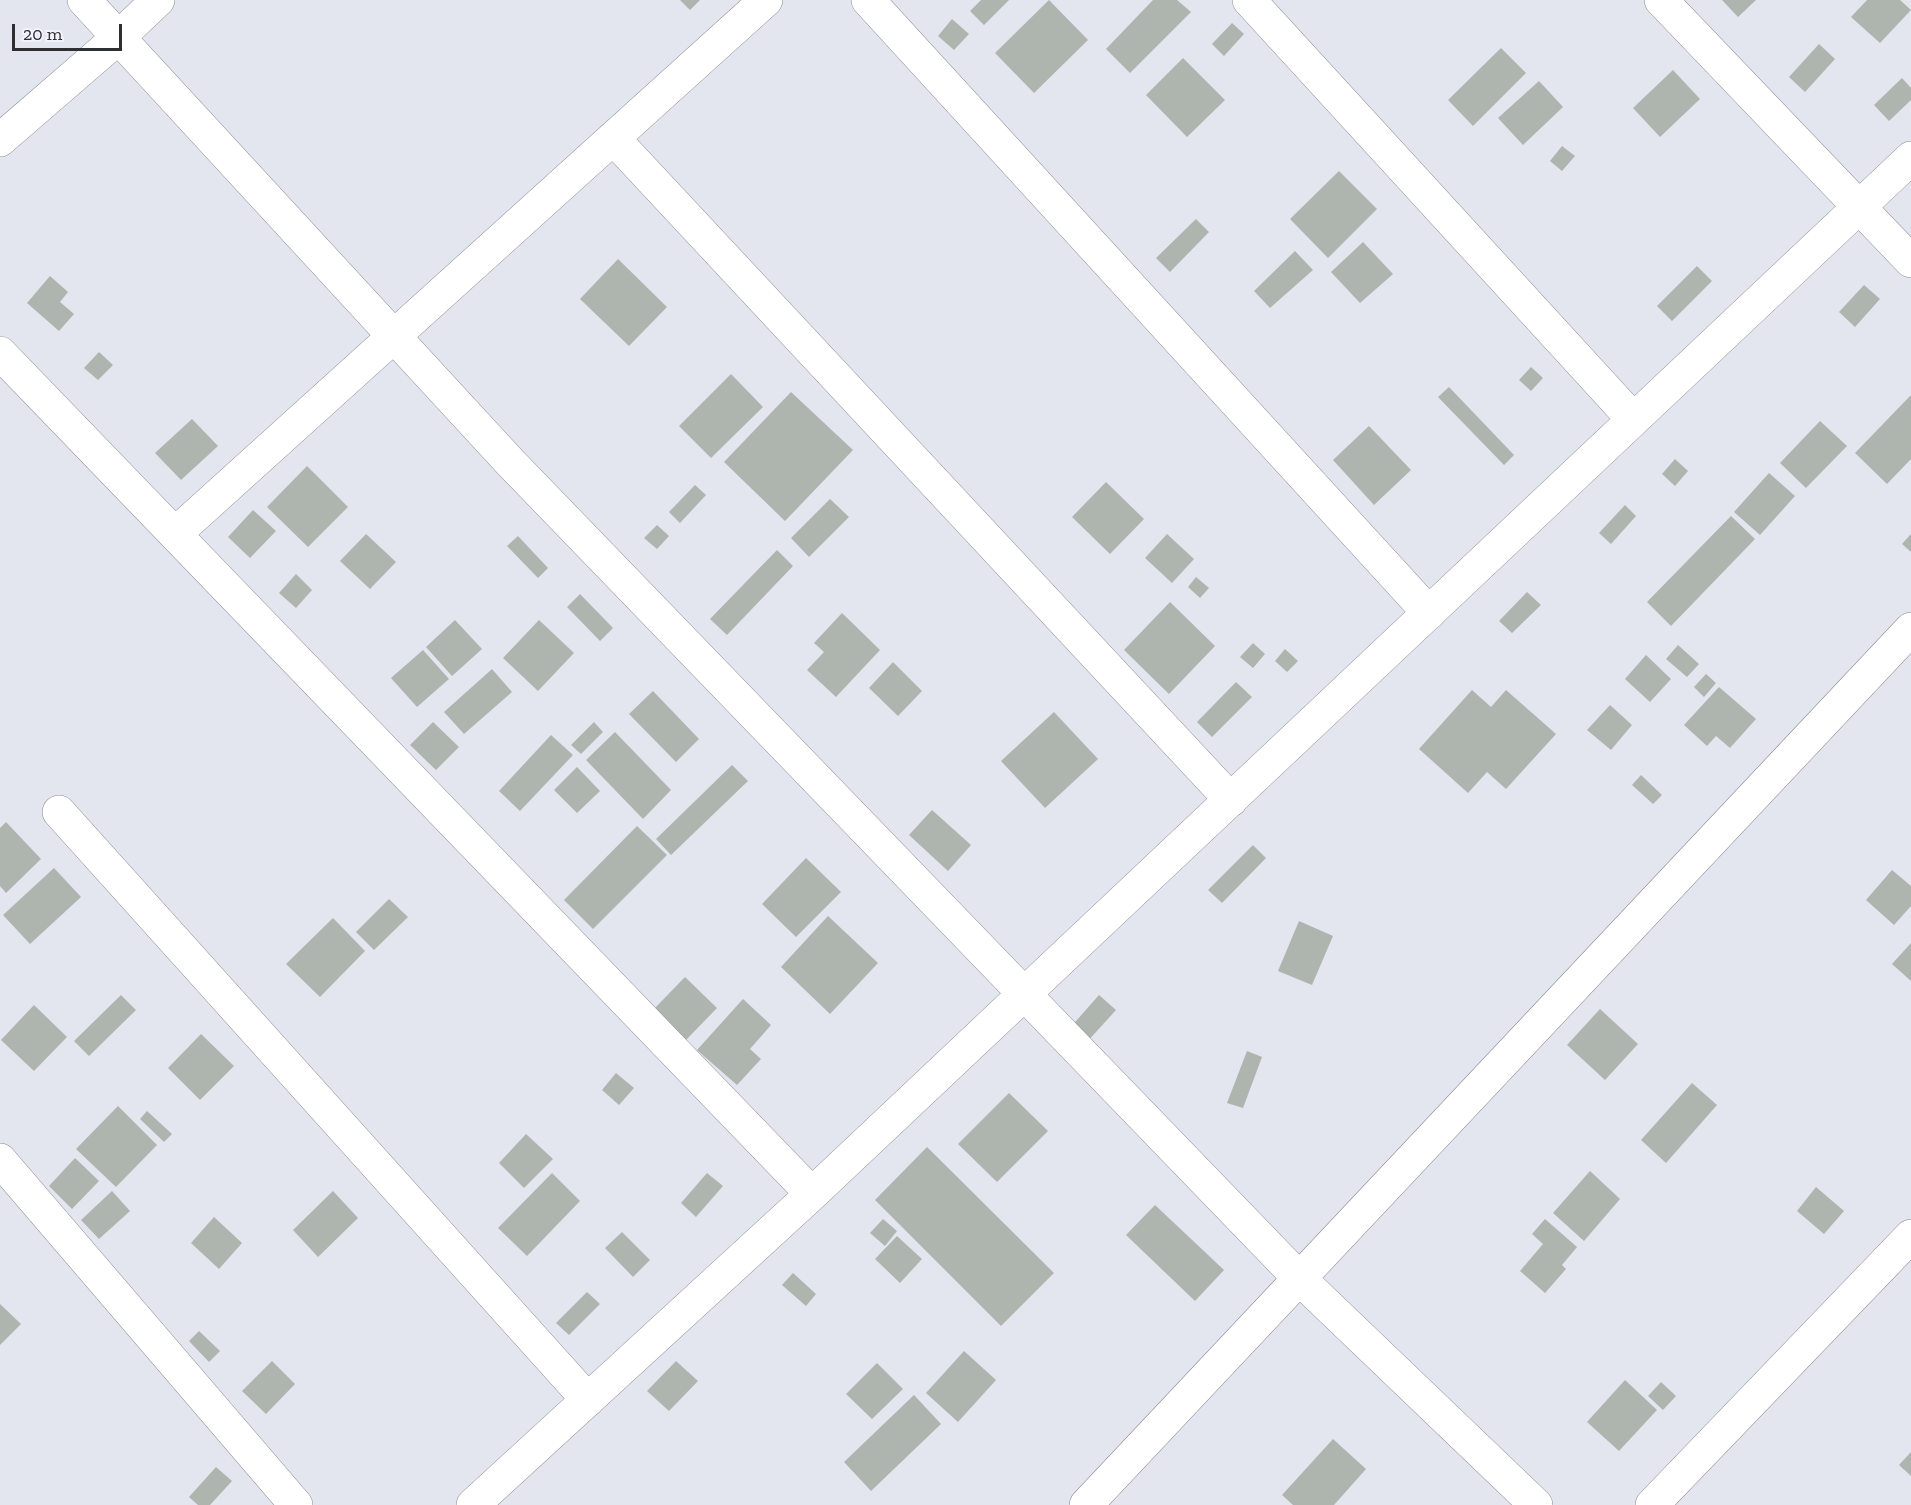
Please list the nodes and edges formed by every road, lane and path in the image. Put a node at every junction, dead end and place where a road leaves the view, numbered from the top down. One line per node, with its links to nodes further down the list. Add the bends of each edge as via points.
1 (84, 0): 7 (street)
2 (158, 0): 7 (street)
3 (766, 0): 8 (street)
4 (868, 0): 17 (street)
5 (1249, 0): 15 (street)
6 (1661, 0): 11 (street)
7 (119, 37): 9 (street); 13 (street)
8 (613, 138): 13 (street); 19 (street)
9 (0, 140)
10 (1911, 158): 11 (street)
11 (1859, 206): 12 (street); 15 (street)
12 (1911, 261)
13 (394, 336): 16 (street); 21 (street, via 509,461)
14 (0, 353): 16 (street)
15 (1633, 419): 17 (street)
16 (175, 534): 23 (street)
17 (1429, 613): 19 (street)
18 (1911, 629): 25 (street)
19 (1231, 800): 21 (street)
20 (59, 812): 26 (street)
21 (1024, 994): 23 (street); 25 (street)
22 (0, 1160): 27 (street)
23 (812, 1194): 26 (street)
24 (1911, 1236): 31 (street)
25 (1300, 1279): 29 (street); 30 (street)
26 (588, 1400): 28 (street)
27 (296, 1505)
28 (473, 1505)
29 (1086, 1505)
30 (1536, 1505)
31 (1652, 1505)

